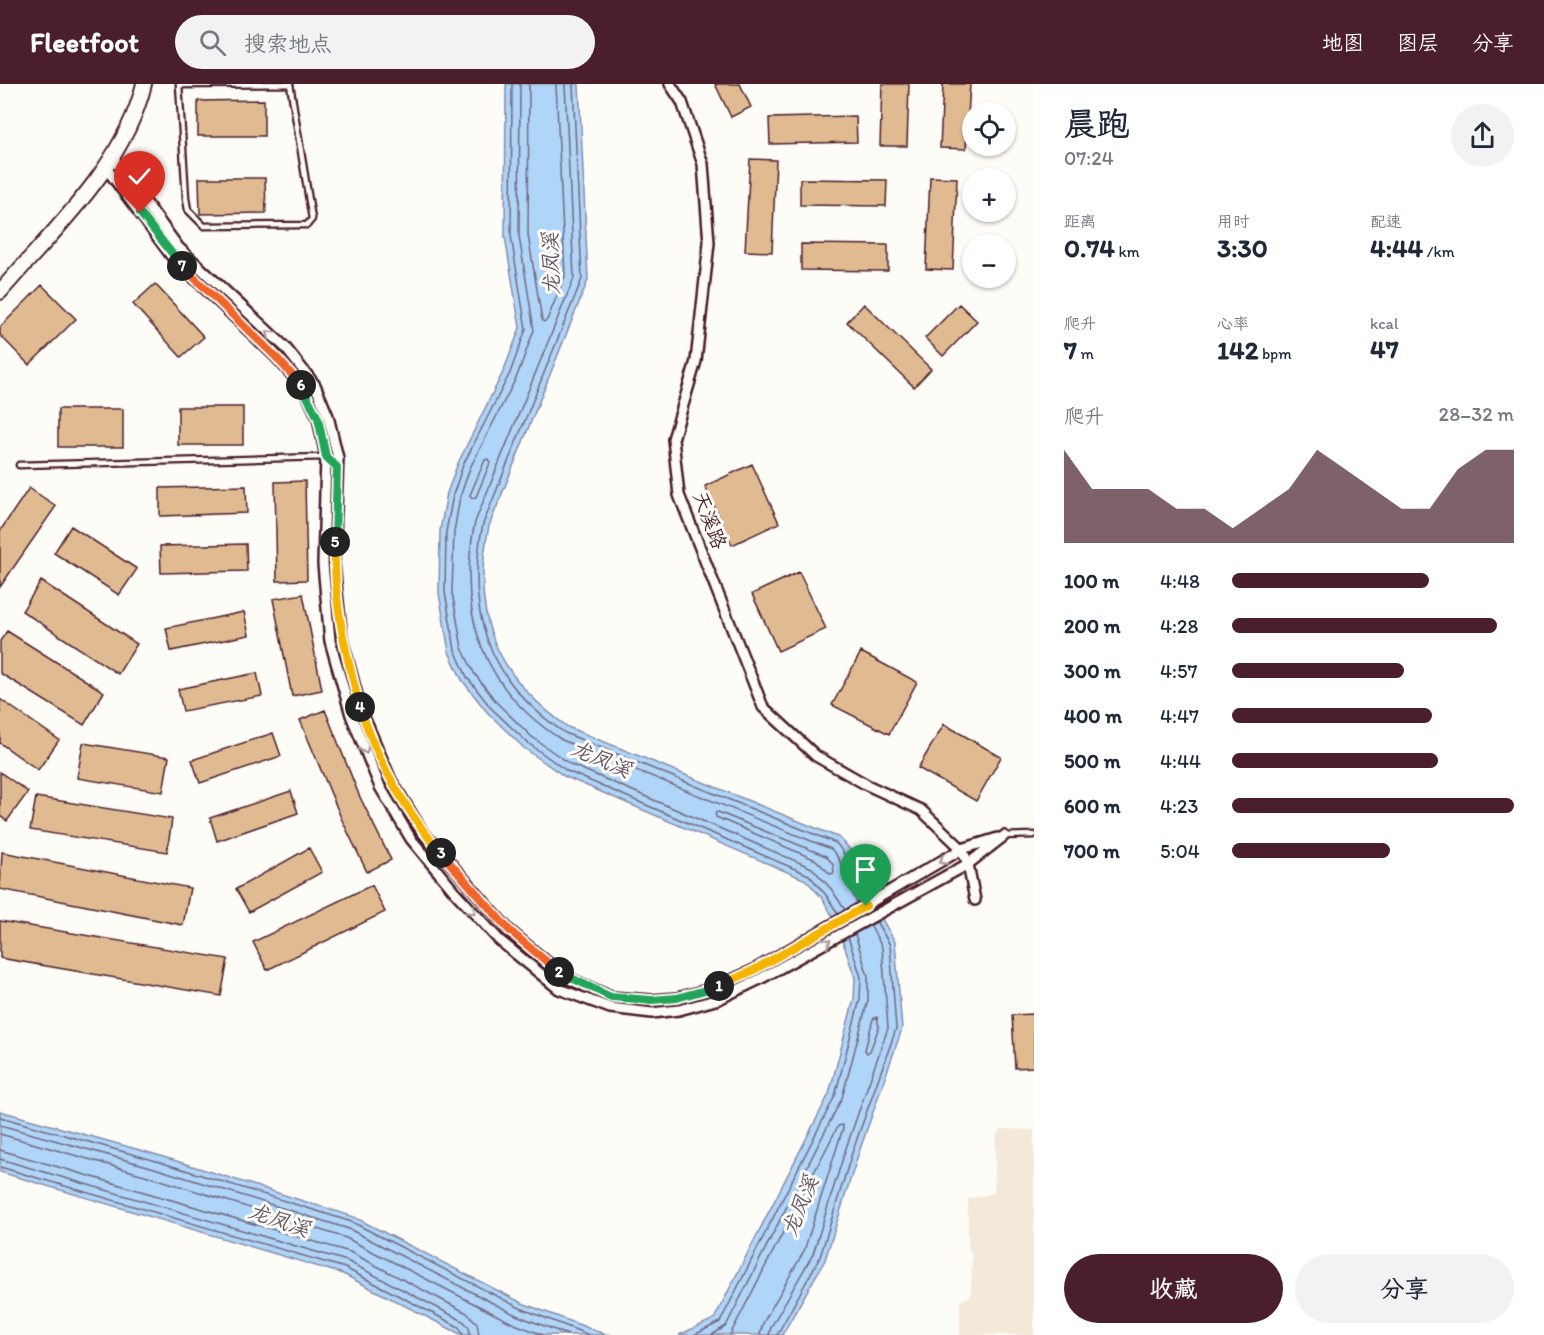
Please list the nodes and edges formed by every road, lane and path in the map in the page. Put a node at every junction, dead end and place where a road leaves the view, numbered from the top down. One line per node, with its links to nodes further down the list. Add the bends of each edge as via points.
1 (144, 84): 5 (street, via 138,106)
2 (290, 84): 4 (lane); 4 (lane, via 311,202 312,219 307,225 204,226 195,218 188,210 186,198)
3 (670, 84): 13 (street, 天溪路, via 682,102 703,164 709,243 696,361 673,439 679,495 763,707 816,756 921,810)
4 (179, 85)
5 (110, 164): 6 (street); 7 (street, one-way to 5, via 315,385 285,347 178,247); 8 (street, via 173,258 305,390 318,418)
6 (0, 292)
7 (335, 446): 8 (lane); 10 (street)
8 (326, 457): 9 (lane); 10 (lane); 14 (street, one-way to 14, via 323,564 330,641 351,716 380,787 411,839 454,891 500,940 560,989 610,1008 652,1013 719,999)
9 (18, 465)
10 (337, 467): 13 (street, one-way to 10, via 752,971 714,988 677,998 611,997 564,976 509,930 422,831 391,780 361,710 342,638 334,564)
11 (1034, 835): 12 (lane)
12 (1004, 836): 13 (street); 14 (street)
13 (962, 849): 14 (street)
14 (968, 864): 15 (street)
15 (975, 900)

